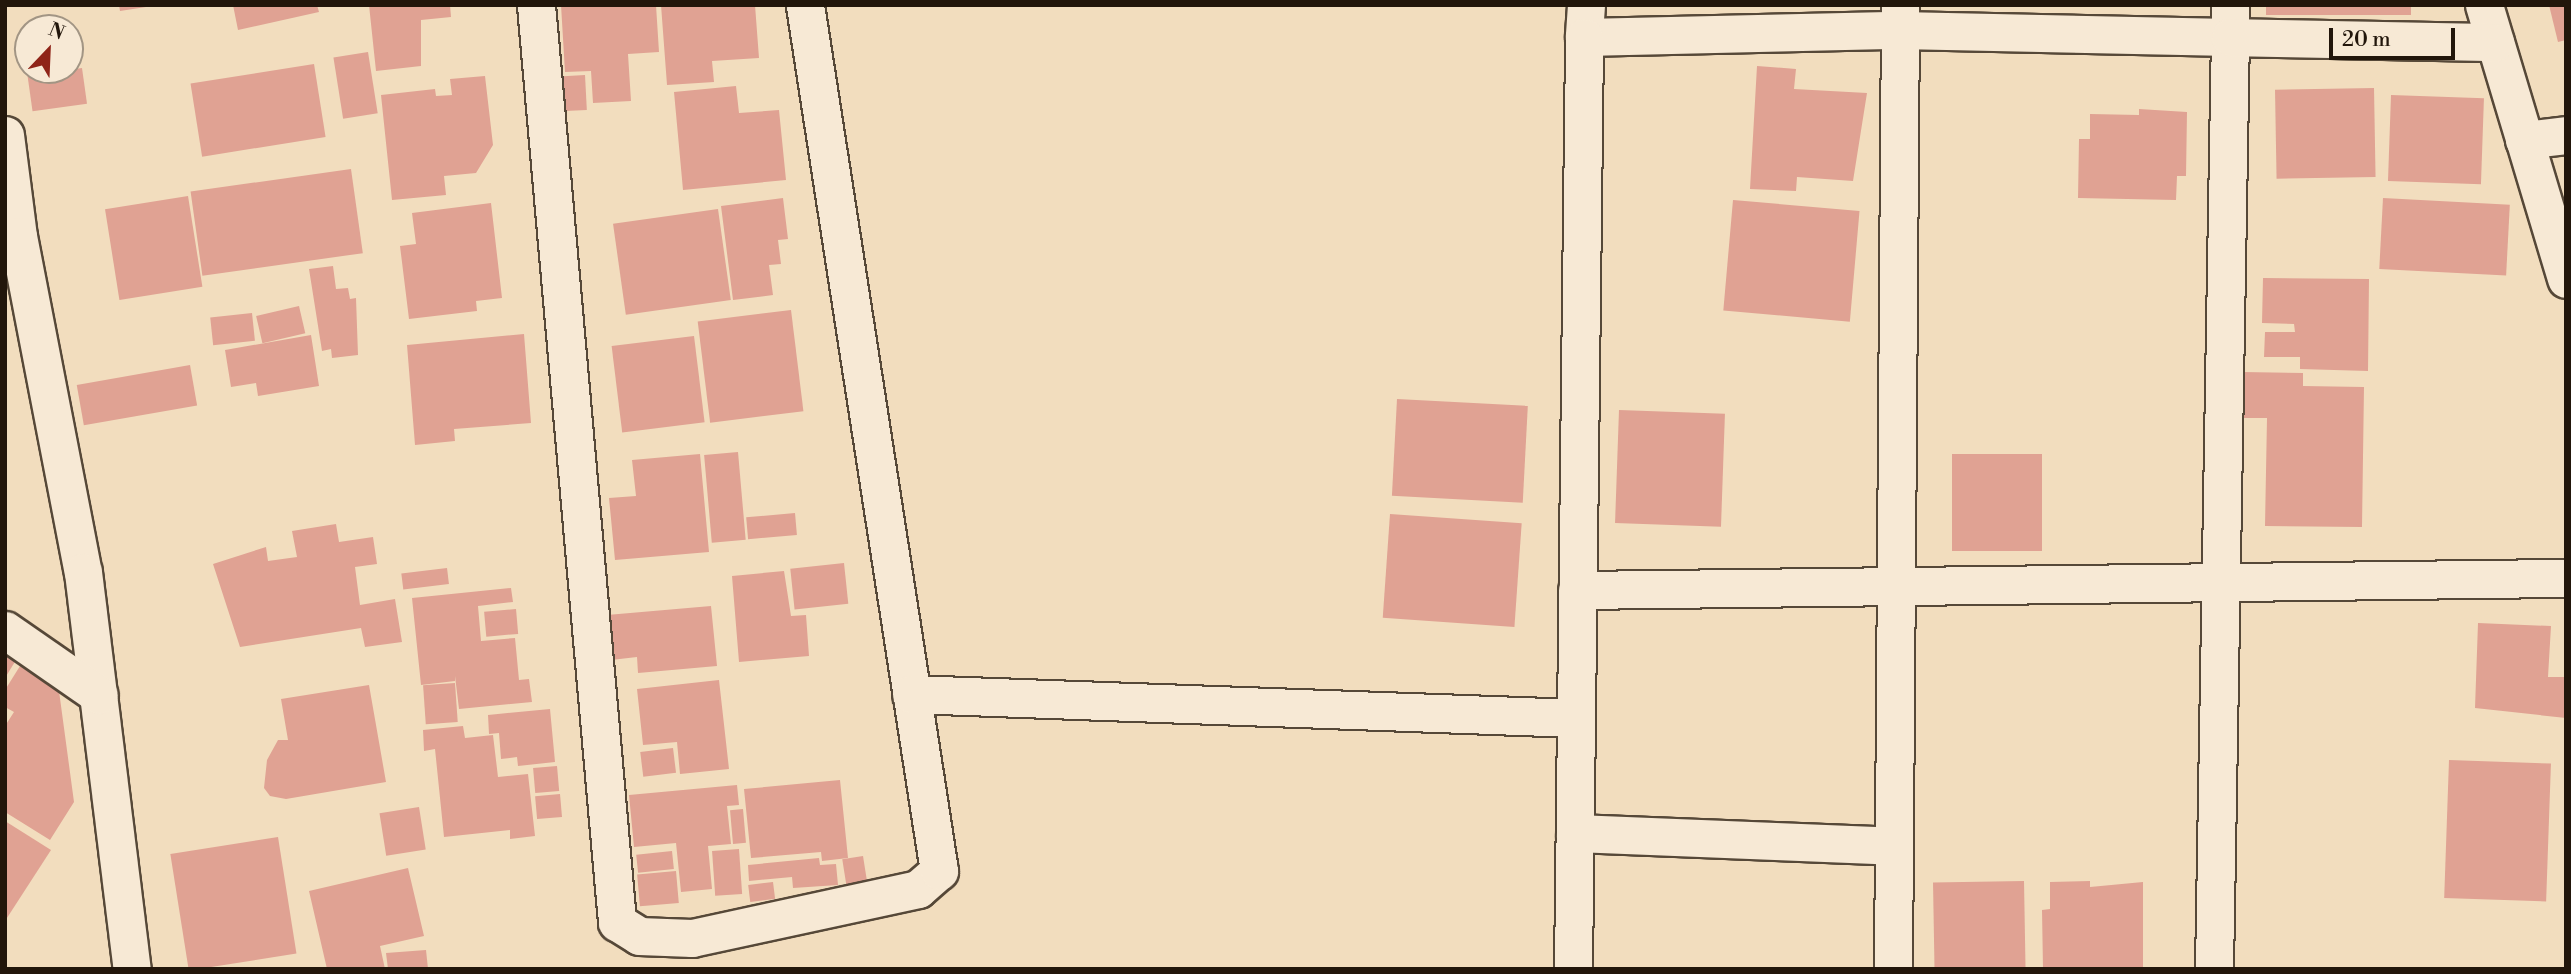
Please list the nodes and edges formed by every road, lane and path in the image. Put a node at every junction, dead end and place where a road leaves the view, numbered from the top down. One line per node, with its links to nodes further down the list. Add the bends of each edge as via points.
1 (536, 5): 18 (street, via 617,922 639,936 692,938 918,889 939,871)
2 (805, 5): 18 (street)
3 (2484, 5): 7 (street)
4 (1899, 18): 5 (street); 6 (street); 15 (street)
5 (1585, 21): 16 (street)
6 (2230, 21): 7 (street); 14 (street)
7 (2495, 42): 10 (street)
8 (5, 135): 11 (street)
9 (2566, 135): 10 (street)
10 (2524, 140): 12 (street)
11 (11, 232): 19 (street, via 83,572)
12 (2566, 279)
13 (2566, 578): 14 (street)
14 (2220, 582): 15 (street); 26 (street)
15 (1895, 586): 16 (street); 22 (street)
16 (1577, 590): 20 (street)
17 (5, 630): 19 (street)
18 (911, 694): 20 (street)
19 (99, 695): 23 (street)
20 (1576, 718): 21 (street)
21 (1575, 832): 22 (street); 24 (street)
22 (1894, 846): 25 (street)
23 (132, 969)
24 (1573, 969)
25 (1893, 969)
26 (2214, 969)

